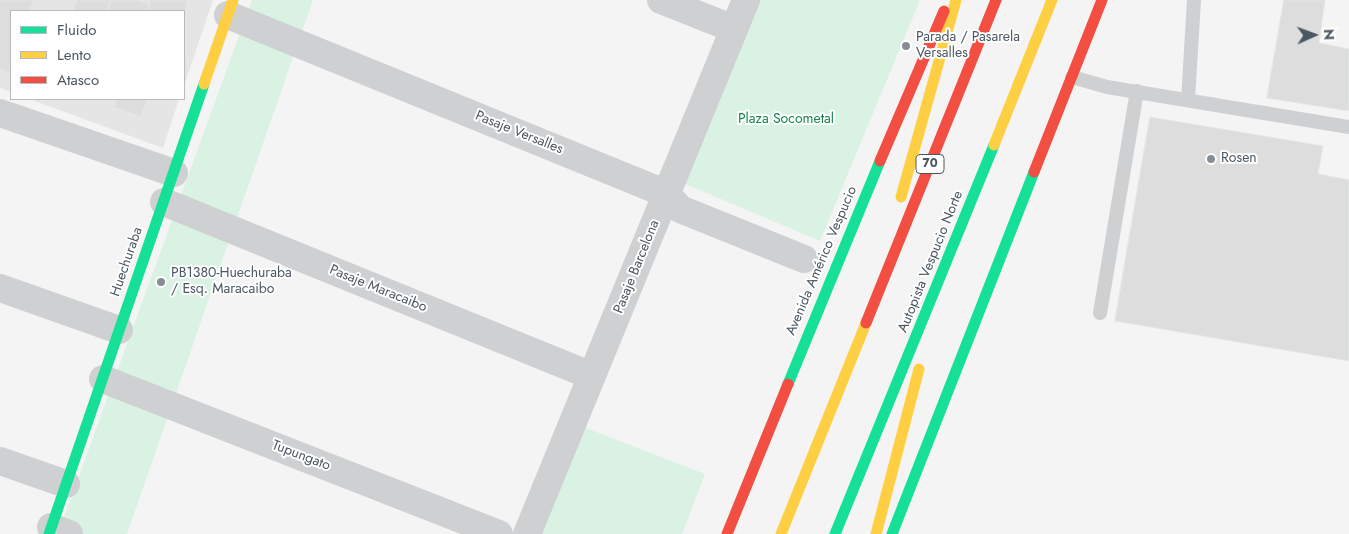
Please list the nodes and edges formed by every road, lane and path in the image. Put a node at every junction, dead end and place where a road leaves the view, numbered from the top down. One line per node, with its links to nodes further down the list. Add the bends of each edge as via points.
1 (661, 0): 10 (street)
2 (746, 0): 10 (street, Pasaje Barcelona)
3 (948, 0): 34 (main road, Avenida Américo Vespucio, via 836,262)
4 (956, 0): 19 (main road)
5 (996, 0): 25 (main road, 70)
6 (1052, 0): 22 (main road, Autopista Vespucio Norte)
7 (1102, 0): 11 (main road)
8 (1194, 0): 13 (lane)
9 (231, 8): 16 (main road, Huechuraba); 17 (street, Pasaje Versalles)
10 (734, 29): 17 (street, Pasaje Barcelona)
11 (1072, 77): 12 (lane); 38 (main road)
12 (1137, 92): 13 (lane); 24 (lane)
13 (1188, 100): 15 (lane)
14 (0, 113): 16 (street)
15 (1349, 127)
16 (174, 173): 18 (main road, Huechuraba)
17 (667, 194): 21 (street, Pasaje Versalles, via 680,209); 27 (street, Pasaje Barcelona)
18 (164, 202): 26 (main road, Huechuraba); 27 (street, Pasaje Maracaibo)
19 (898, 206)
20 (893, 225): 25 (main road)
21 (804, 259)
22 (945, 270): 36 (main road, Autopista Vespucio Norte); 37 (main road)
23 (0, 288): 26 (street)
24 (1100, 313)
25 (864, 328): 35 (main road, 70)
26 (120, 330): 28 (main road, Huechuraba)
27 (592, 376): 33 (street, Pasaje Barcelona)
28 (102, 379): 30 (main road, Huechuraba); 32 (street, Tupungato)
29 (0, 461): 30 (street)
30 (66, 484): 31 (main road, Huechuraba)
31 (56, 532)
32 (499, 534)
33 (527, 534)
34 (727, 534)
35 (780, 534)
36 (835, 534)
37 (876, 534)
38 (892, 534)

